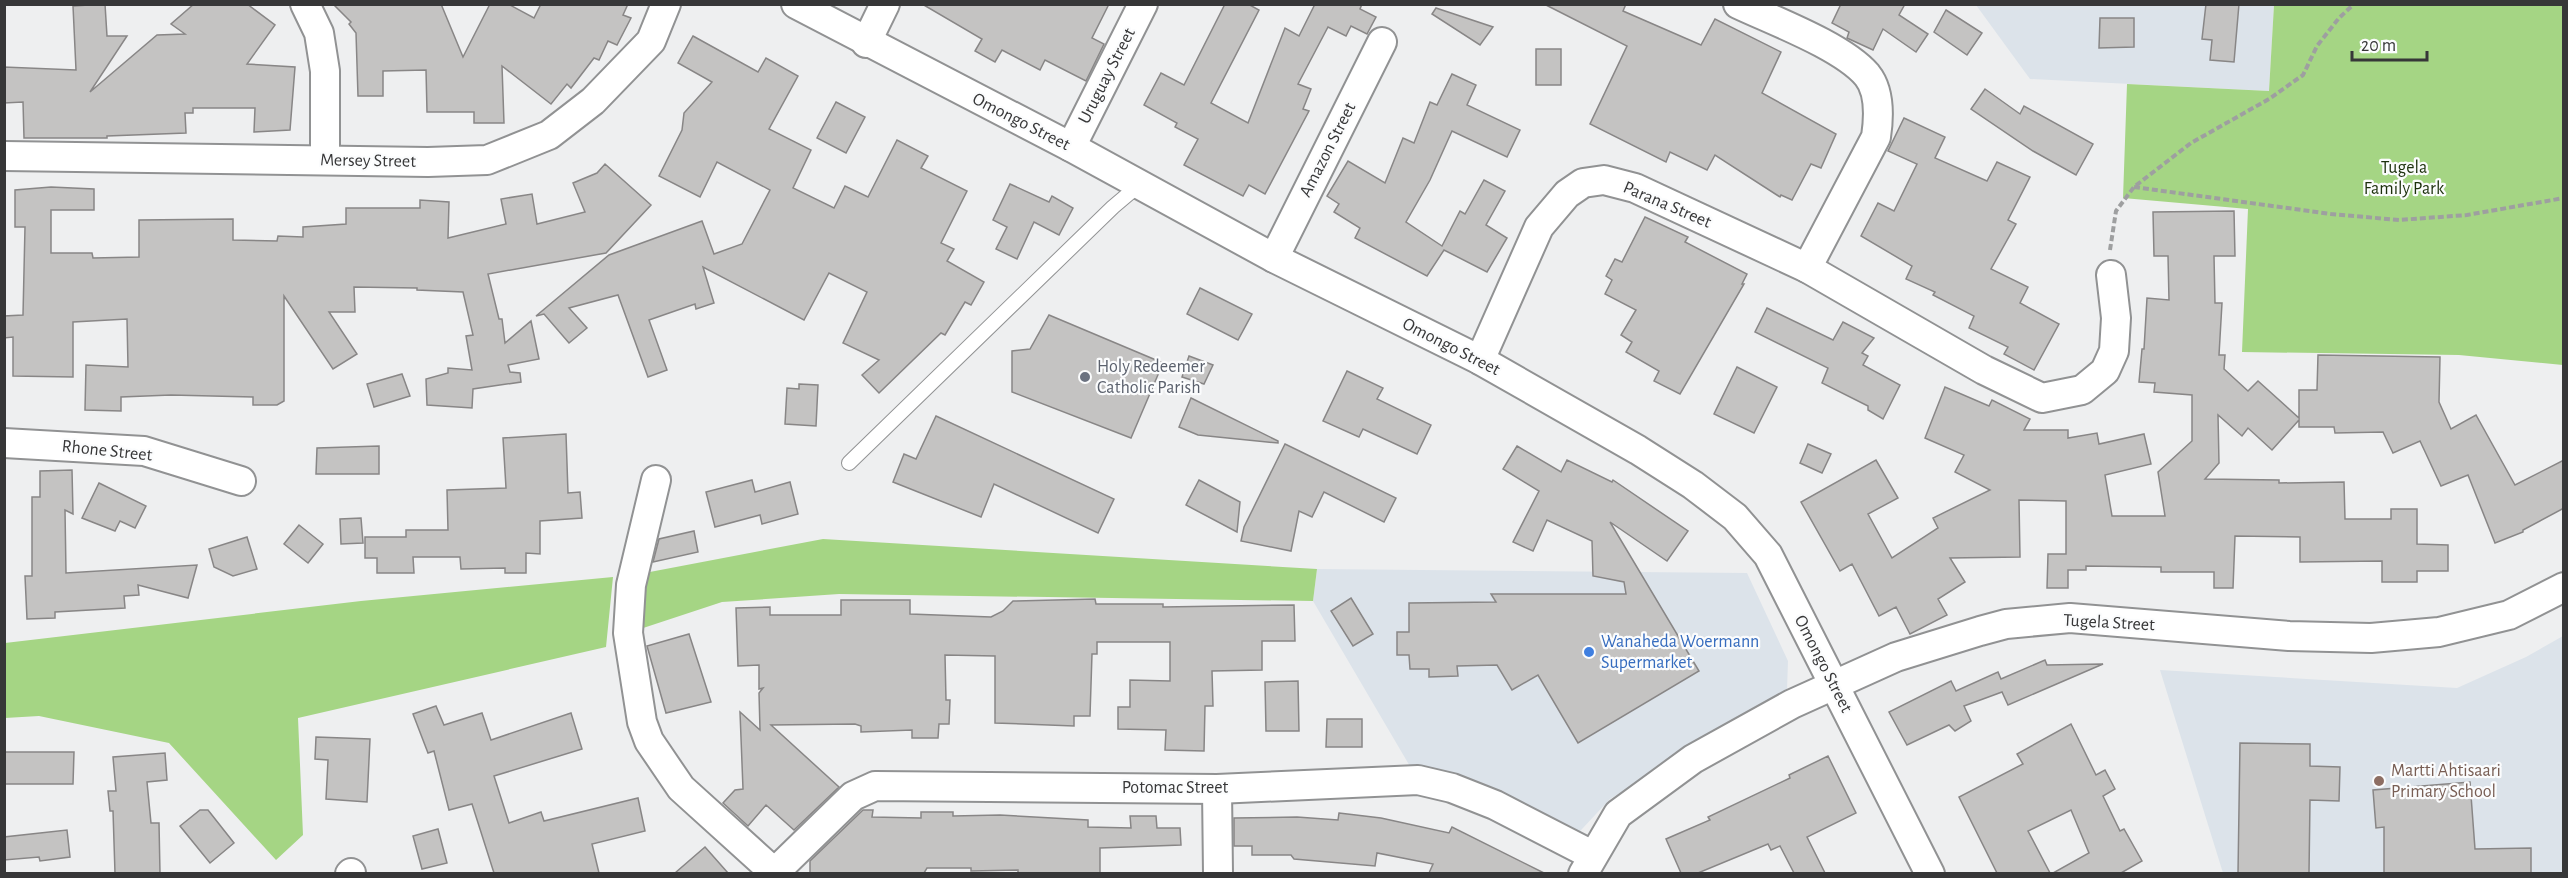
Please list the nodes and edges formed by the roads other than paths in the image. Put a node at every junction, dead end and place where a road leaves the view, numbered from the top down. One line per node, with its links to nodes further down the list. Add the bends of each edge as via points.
1 (305, 4): 11 (street, via 320,33 325,72)
2 (666, 4): 11 (street, Mersey Street, via 651,41 593,101 549,135 488,160)
3 (796, 4): 8 (street, Omongo Street)
4 (885, 4): 8 (street)
5 (1143, 4): 9 (street, Uruguay Street)
6 (1738, 4): 14 (street, via 1846,57 1868,76 1877,98 1876,137)
7 (1382, 42): 13 (street, Amazon Street)
8 (866, 43): 9 (street, Omongo Street)
9 (1071, 147): 12 (street, Omongo Street)
10 (4, 156): 11 (street, Mersey Street)
11 (325, 160)
12 (1139, 185): 13 (street, Omongo Street); 18 (lane)
13 (1274, 258): 16 (street, Omongo Street)
14 (1807, 268): 15 (street, Parana Street, via 1984,370 2042,398 2082,390 2105,371 2115,351); 16 (street, Parana Street, via 1635,188 1604,180 1583,183 1567,194 1539,227)
15 (2111, 275)
16 (1480, 360): 22 (street, Omongo Street, via 1638,450 1735,517 1768,555)
17 (4, 443): 20 (street, Rhone Street, via 144,451)
18 (849, 463)
19 (656, 480): 25 (street, via 632,585 628,633 642,722 649,741 681,788)
20 (241, 481)
21 (2564, 587): 22 (street, Tugela Street, via 2509,615 2439,632 2371,638 2289,636 2070,618 2006,624 1896,657)
22 (1833, 685): 24 (street, Tugela Street, via 1684,765 1618,814); 27 (street, Omongo Street)
23 (1217, 789): 24 (street, Potomac Street, via 1419,780 1495,805); 25 (street, Potomac Street, via 875,786 853,796); 26 (street)
24 (1587, 864)
25 (775, 873)
26 (1218, 873)
27 (1930, 873)

